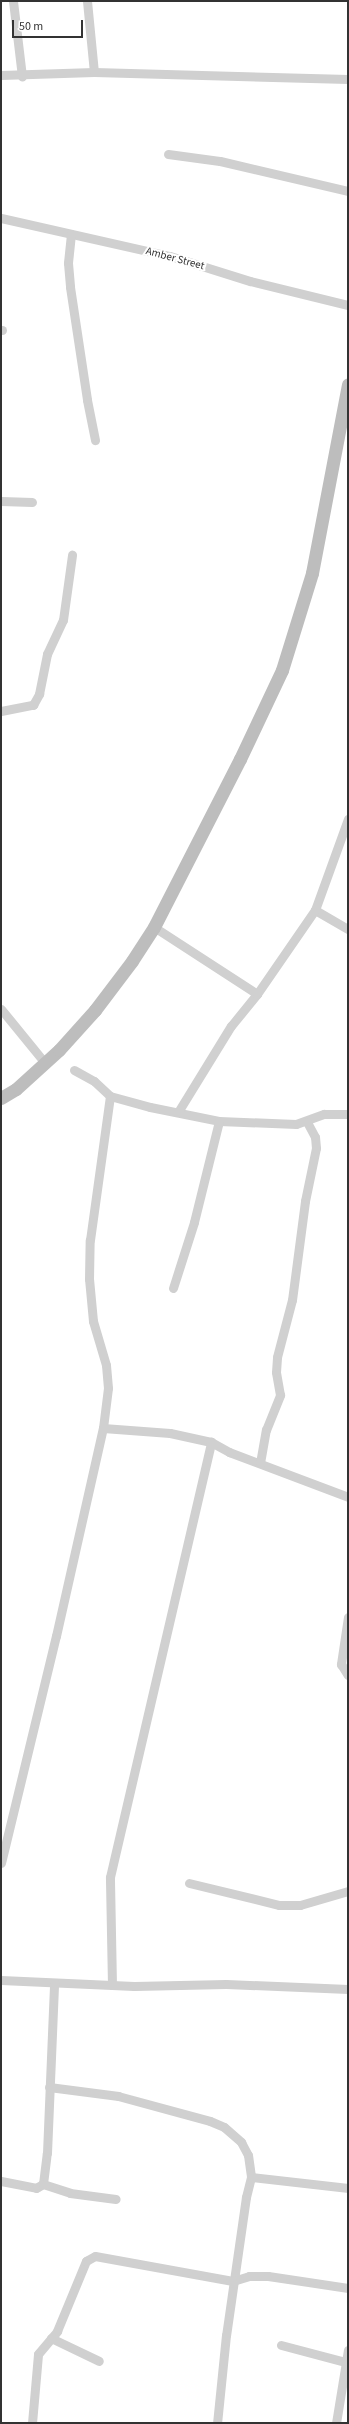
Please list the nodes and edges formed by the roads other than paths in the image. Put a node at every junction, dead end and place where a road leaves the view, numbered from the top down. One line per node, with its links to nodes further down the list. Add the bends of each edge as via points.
1 (12, 1): 5 (street)
2 (87, 1): 3 (street)
3 (94, 72): 5 (street); 6 (street)
4 (1, 75): 5 (street)
5 (22, 76)
6 (348, 79)
7 (168, 154): 8 (street, via 220,161 326,188)
8 (348, 190)
9 (1, 218): 10 (street, Amber Street)
10 (71, 234): 11 (street, Amber Street, via 170,256 258,283); 13 (street, via 70,287 86,400)
11 (348, 305)
12 (348, 384): 20 (street, via 312,573 282,670 240,759)
13 (95, 440)
14 (1, 500): 15 (street)
15 (32, 502)
16 (72, 555): 17 (street, via 63,620 47,654 39,694 33,705)
17 (1, 710)
18 (348, 819): 19 (street)
19 (315, 910): 21 (street); 22 (street)
20 (154, 927): 22 (street); 24 (street, via 95,1010)
21 (348, 929)
22 (257, 994): 28 (street, via 231,1026)
23 (1, 1009): 24 (street)
24 (45, 1063): 27 (street, via 16,1090)
25 (74, 1070): 26 (street, via 94,1081)
26 (110, 1096): 28 (street); 33 (street, via 90,1240 89,1279 93,1321 106,1365 108,1388)
27 (1, 1098)
28 (178, 1112): 30 (street)
29 (348, 1114): 31 (street, via 324,1114)
30 (219, 1121): 31 (street); 32 (street, via 194,1222)
31 (307, 1122): 35 (street, via 316,1137 316,1148 305,1201 292,1300 277,1357 276,1372 280,1395 266,1430)
32 (173, 1288)
33 (103, 1428): 34 (street, via 170,1433); 39 (street)
34 (211, 1442): 35 (street); 44 (street, via 110,1877)
35 (260, 1463): 36 (street)
36 (348, 1497)
37 (348, 1617): 38 (street, via 340,1664)
38 (348, 1675)
39 (1, 1863)
40 (189, 1883): 41 (street, via 279,1905 300,1905)
41 (348, 1890)
42 (1, 1980): 43 (street)
43 (54, 1983): 44 (street); 46 (street)
44 (112, 1985): 45 (street, via 154,1987 226,1984)
45 (348, 1989)
46 (50, 2087): 47 (street, via 118,2096 224,2127 241,2142 248,2155); 49 (street)
47 (251, 2177): 50 (street); 52 (street)
48 (1, 2181): 49 (street, via 36,2188)
49 (43, 2184): 51 (street, via 70,2192)
50 (348, 2188)
51 (116, 2198)
52 (234, 2281): 53 (street, via 249,2276 268,2276); 54 (street, via 95,2256 86,2261 62,2321); 60 (street)
53 (348, 2288)
54 (51, 2338): 57 (street); 59 (street, via 41,2348 36,2361)
55 (281, 2345): 58 (street)
56 (348, 2350): 58 (street)
57 (99, 2361)
58 (345, 2362): 61 (street)
59 (32, 2423)
60 (217, 2423)
61 (336, 2423)

